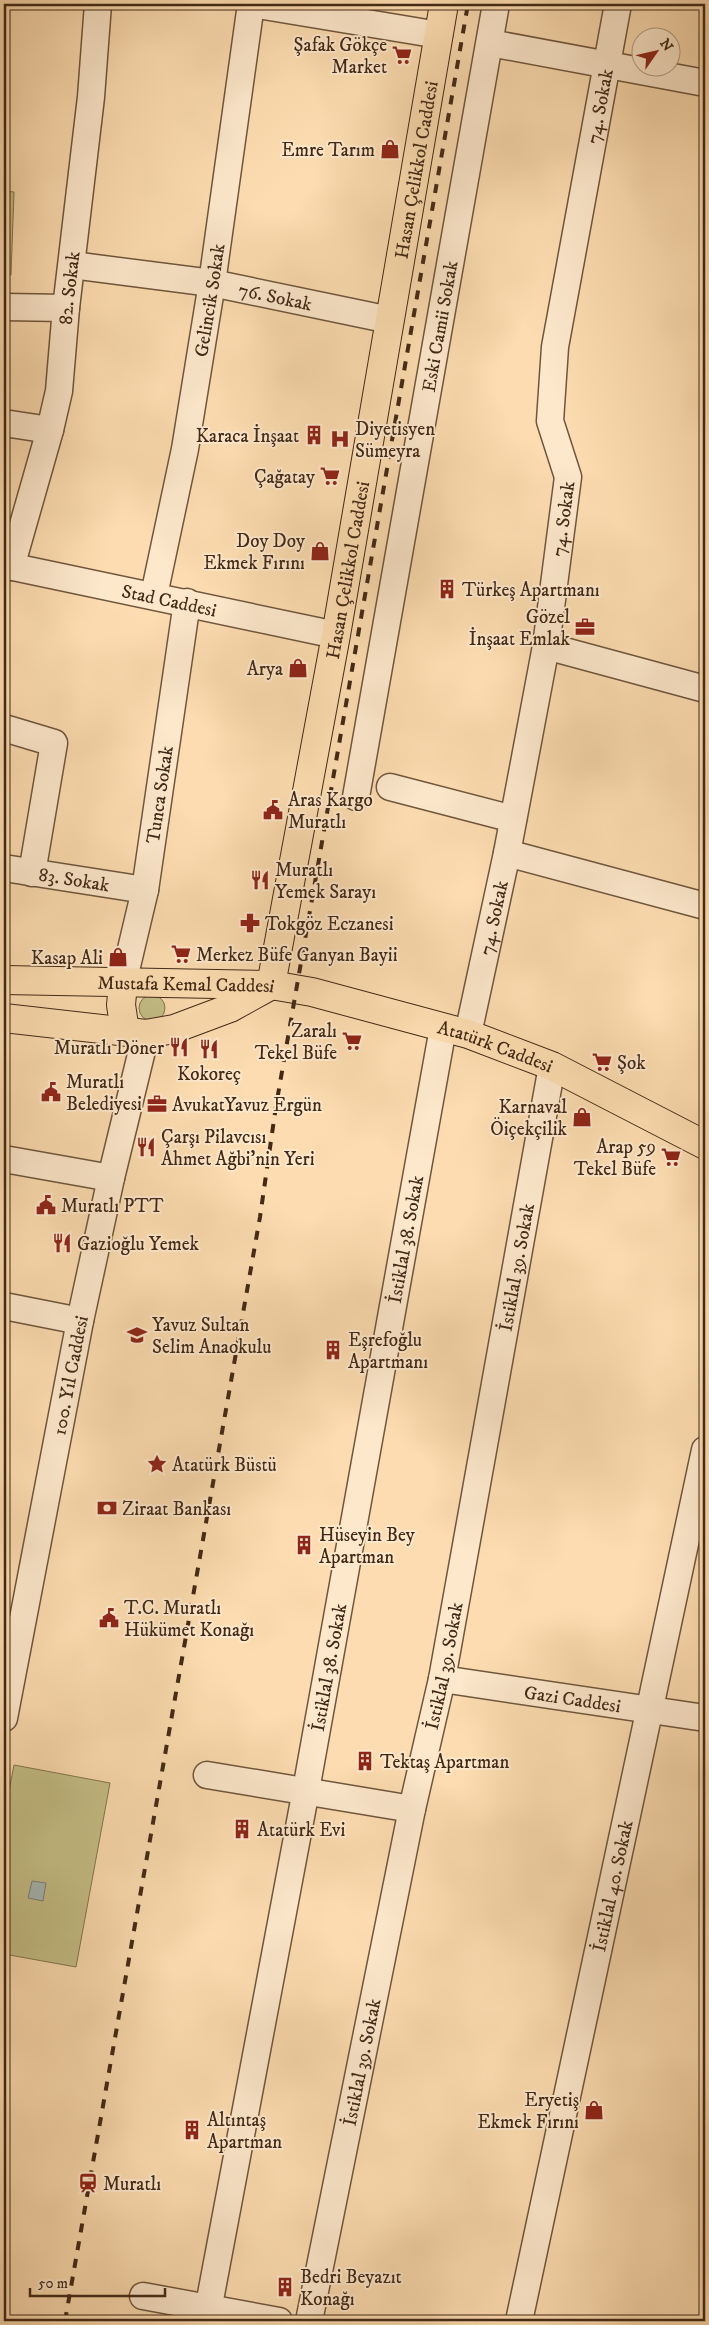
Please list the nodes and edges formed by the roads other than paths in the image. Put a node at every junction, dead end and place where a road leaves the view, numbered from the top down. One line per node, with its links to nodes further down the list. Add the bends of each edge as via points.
1 (98, 4): 10 (street, 82. Sokak)
2 (252, 4): 6 (street); 11 (street, Gelincik Sokak)
3 (444, 4): 6 (main road, Hasan Çelikkol Caddesi)
4 (496, 4): 7 (street, Eski Camii Sokak)
5 (618, 4): 8 (street, 74. Sokak)
6 (439, 35): 14 (main road, Hasan Çelikkol Caddesi)
7 (490, 43): 8 (street); 25 (street, Eski Camii Sokak)
8 (608, 64): 9 (street); 21 (street, 74. Sokak, via 555,347 550,421 568,477)
9 (705, 83)
10 (72, 265): 11 (street, 76. Sokak); 13 (street, 82. Sokak)
11 (212, 283): 14 (street, 76. Sokak); 18 (street, Gelincik Sokak, via 185,449)
12 (4, 307): 13 (street)
13 (66, 308): 16 (street, 82. Sokak, via 59,391)
14 (390, 320): 20 (main road, Hasan Çelikkol Caddesi)
15 (4, 423): 16 (street)
16 (50, 430): 17 (street, 82. Sokak)
17 (7, 566): 18 (street, Stad Caddesi)
18 (154, 596): 19 (street, Stad Caddesi)
19 (187, 602): 20 (street, Stad Caddesi); 30 (street, Tunca Sokak)
20 (336, 635): 35 (main road, Hasan Çelikkol Caddesi)
21 (546, 646): 22 (street); 26 (street, 74. Sokak)
22 (705, 689)
23 (4, 728): 29 (street, via 54,743)
24 (390, 787): 26 (street)
25 (356, 797)
26 (513, 819): 27 (street, 74. Sokak)
27 (507, 853): 31 (street); 38 (street, 74. Sokak)
28 (4, 868): 29 (street, 83. Sokak)
29 (32, 873): 30 (street, 83. Sokak)
30 (145, 890): 33 (street, Tunca Sokak)
31 (705, 906)
32 (4, 980): 33 (main road, Mustafa Kemal Caddesi)
33 (123, 983): 34 (main road, Mustafa Kemal Caddesi); 39 (main road, via 121,1005)
34 (177, 985): 35 (main road, Mustafa Kemal Caddesi); 37 (main road, via 180,1006)
35 (271, 985): 37 (main road, Mustafa Kemal Caddesi, via 230,1008); 38 (main road, Atatürk Caddesi, via 312,992)
36 (4, 1018): 39 (main road, Mustafa Kemal Caddesi)
37 (174, 1029): 39 (main road, Mustafa Kemal Caddesi)
38 (456, 1031): 40 (main road, Atatürk Caddesi); 52 (street, İstiklal 38. Sokak)
39 (135, 1032): 43 (street, 100. Yıl Caddesi)
40 (552, 1066): 41 (main road, Atatürk Caddesi); 47 (street, İstiklal 39. Sokak)
41 (705, 1144)
42 (4, 1160): 43 (street)
43 (111, 1178): 45 (street, 100. Yıl Caddesi)
44 (4, 1306): 45 (street)
45 (80, 1321): 49 (street, 100. Yıl Caddesi)
46 (705, 1450): 48 (street, İstiklal 40. Sokak)
47 (442, 1679): 48 (street, Gazi Caddesi); 53 (street, İstiklal 39. Sokak)
48 (650, 1712): 50 (street, Gazi Caddesi); 58 (street, İstiklal 40. Sokak)
49 (4, 1718)
50 (705, 1718)
51 (207, 1775): 52 (street)
52 (306, 1790): 53 (street); 55 (street, İstiklal 38. Sokak)
53 (412, 1809): 57 (street, İstiklal 39. Sokak)
54 (143, 2296): 55 (street)
55 (207, 2314): 56 (street)
56 (279, 2321)
57 (309, 2321)
58 (519, 2321)

